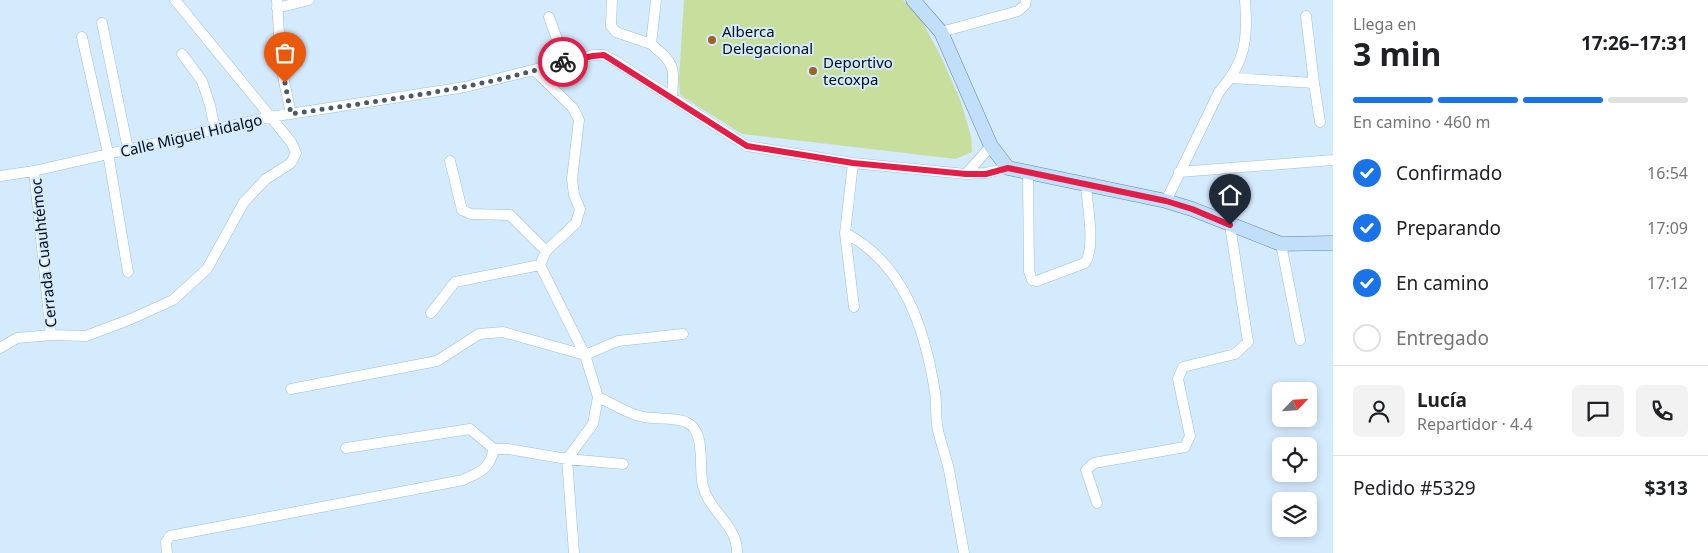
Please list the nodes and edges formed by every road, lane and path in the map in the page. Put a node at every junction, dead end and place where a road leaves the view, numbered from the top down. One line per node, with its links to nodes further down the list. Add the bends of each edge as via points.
1 (175, 0): 22 (street)
2 (309, 0): 8 (street)
3 (612, 0): 14 (street, via 611,26 616,32)
4 (656, 0): 14 (street)
5 (1026, 0): 12 (street, via 1018,11)
6 (1245, 0): 18 (street, via 1247,31 1242,54)
7 (919, 2): 12 (main road)
8 (277, 4): 21 (street, via 281,67)
9 (1306, 16): 19 (street)
10 (549, 17): 16 (street)
11 (102, 23): 26 (street)
12 (941, 32): 25 (main road)
13 (82, 37): 27 (street)
14 (650, 44): 20 (street, via 666,57 674,69)
15 (182, 54): 24 (street, via 202,81)
16 (565, 61): 17 (street, Calle Miguel Hidalgo); 20 (street, Calle Miguel Hidalgo, via 604,55)
17 (534, 71): 21 (street, Calle Miguel Hidalgo, via 465,87); 43 (street, via 573,108 579,120 572,179 580,209 576,223)
18 (1231, 78): 19 (street); 33 (street, via 1218,92)
19 (1314, 83): 23 (street)
20 (672, 98): 30 (street, Calle Miguel Hidalgo, via 747,146)
21 (291, 114): 22 (street, Calle Miguel Hidalgo)
22 (270, 117): 24 (street, Calle Miguel Hidalgo); 49 (street, via 296,153 291,163 266,179 244,202 207,269 173,300 131,320 86,336)
23 (1320, 122)
24 (215, 129): 26 (street, Calle Miguel Hidalgo)
25 (990, 146): 31 (main road); 35 (street)
26 (128, 149): 27 (street, Calle Miguel Hidalgo)
27 (108, 153): 32 (street, Calle Miguel Hidalgo); 45 (street)
28 (1333, 160): 33 (street)
29 (450, 161): 43 (street, via 462,210 471,214 510,215)
30 (853, 163): 35 (street, Calle Miguel Hidalgo); 40 (street)
31 (1008, 168): 34 (main road); 35 (street, Calle Miguel Hidalgo, via 986,174)
32 (34, 171): 36 (street, Calle Miguel Hidalgo); 49 (street, Cerrada Cuauhtémoc)
33 (1179, 172): 38 (street)
34 (1028, 173): 37 (main road); 37 (street, via 1029,271 1032,280 1037,281 1085,263 1089,257)
35 (966, 174)
36 (0, 176)
37 (1086, 184): 38 (main road)
38 (1166, 201): 39 (main road)
39 (1230, 225): 42 (main road); 59 (street, via 1248,342 1235,354 1184,366 1178,379 1190,436 1184,447 1094,464 1086,470)
40 (845, 233): 46 (street); 63 (street, via 873,251 900,282 918,321 931,366 937,428)
41 (1333, 243): 42 (main road)
42 (1281, 244): 50 (street)
43 (546, 251): 44 (street)
44 (540, 265): 47 (street, via 455,282); 52 (street)
45 (128, 272)
46 (854, 307)
47 (431, 313)
48 (683, 334): 52 (street, via 618,341)
49 (51, 335): 51 (street, via 17,338)
50 (1300, 340)
51 (0, 348)
52 (585, 355): 53 (street, via 502,332 479,334 437,361); 54 (street)
53 (291, 389)
54 (598, 397): 57 (street, via 593,424); 62 (street, via 637,416 687,423 698,435 703,487 734,534)
55 (346, 448): 56 (street, via 470,429)
56 (494, 449): 57 (street); 60 (street, via 490,464 463,480 170,536 166,542)
57 (567, 459): 58 (street); 61 (street)
58 (623, 464)
59 (1097, 502)
60 (167, 553)
61 (574, 553)
62 (737, 553)
63 (964, 553)

